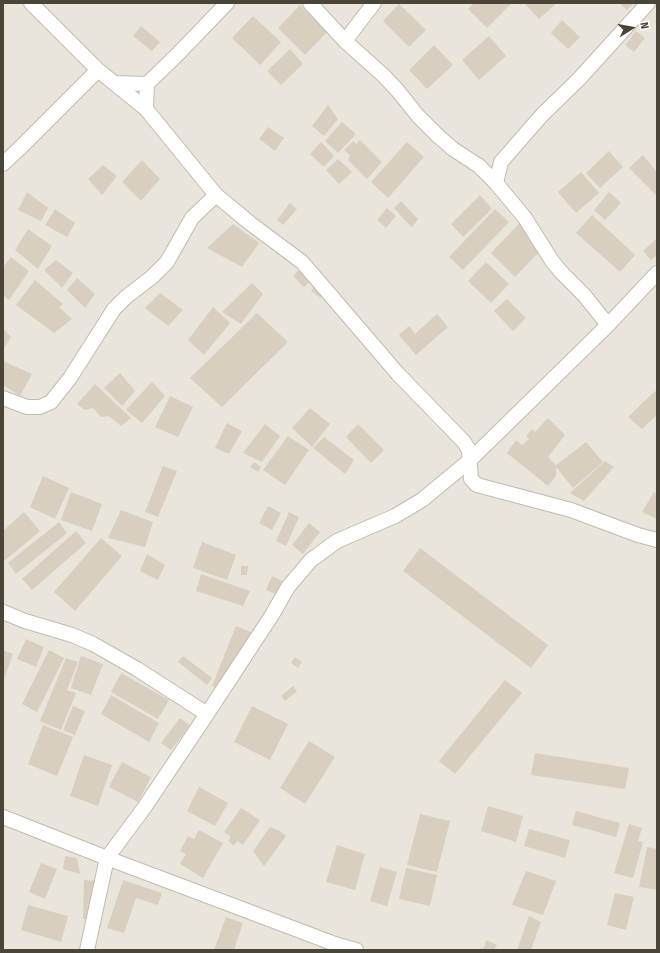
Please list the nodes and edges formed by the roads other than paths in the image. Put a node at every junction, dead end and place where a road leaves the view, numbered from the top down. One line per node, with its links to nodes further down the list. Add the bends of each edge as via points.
1 (31, 3): 7 (street)
2 (227, 3): 9 (street)
3 (310, 3): 6 (street)
4 (374, 3): 6 (street)
5 (648, 3): 11 (street)
6 (345, 41): 13 (street, via 384,76 438,136)
7 (98, 70): 8 (street); 12 (street)
8 (115, 84): 9 (street); 10 (street)
9 (147, 84): 10 (street)
10 (146, 109): 15 (street)
11 (501, 162): 13 (street); 14 (street)
12 (3, 164)
13 (478, 166): 14 (street)
14 (496, 183): 17 (street, via 525,218 552,261 584,294)
15 (216, 195): 18 (street, via 192,218 167,262 114,309 70,378 51,402 40,407 27,407); 19 (street, via 302,262 398,374 464,442 469,450)
16 (657, 273): 17 (street)
17 (608, 325): 19 (street)
18 (3, 398)
19 (469, 461): 20 (street, via 471,479 477,485 571,510); 22 (street, via 422,500 395,516 337,541 311,560 288,587)
20 (657, 540)
21 (3, 612): 22 (street, via 93,644)
22 (207, 714): 24 (street)
23 (3, 817): 24 (street)
24 (107, 858): 25 (street); 26 (street)
25 (87, 950)
26 (356, 950)

